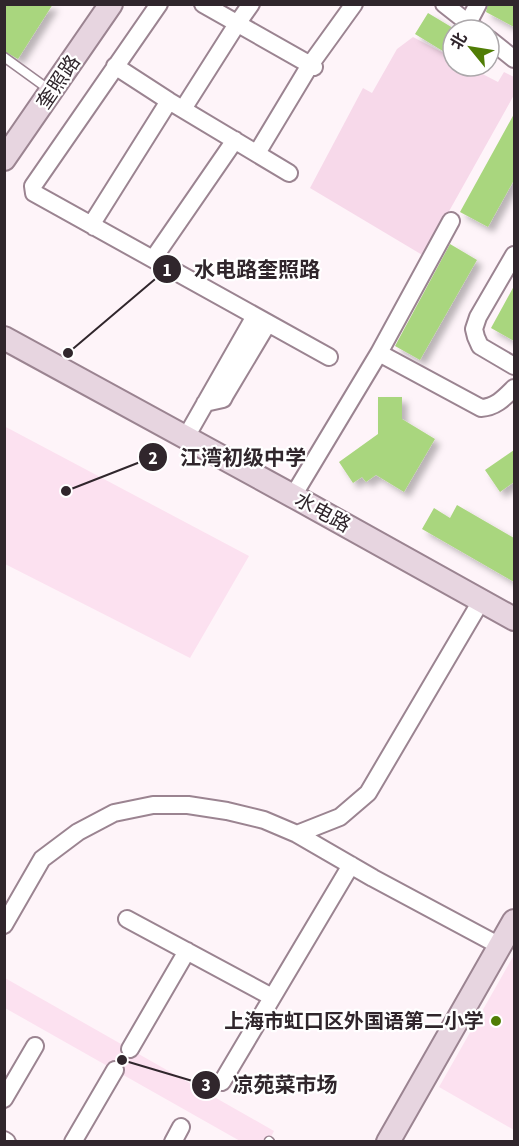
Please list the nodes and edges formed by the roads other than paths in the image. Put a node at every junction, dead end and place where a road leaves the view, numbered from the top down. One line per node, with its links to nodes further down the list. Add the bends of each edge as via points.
1 (111, 4): 14 (main road, 奎照路)
2 (159, 4): 12 (street)
3 (203, 4): 8 (street)
4 (251, 4): 8 (street)
5 (354, 4): 13 (street)
6 (444, 4): 7 (street)
7 (462, 18)
8 (237, 24): 13 (street); 15 (street)
9 (501, 49): 11 (street)
10 (4, 57): 14 (lane)
11 (514, 59)
12 (115, 66): 15 (street); 21 (street, via 33,186 34,194)
13 (312, 66): 17 (street)
14 (52, 91): 18 (main road, 奎照路)
15 (176, 105): 16 (street); 21 (street)
16 (235, 140): 17 (street); 23 (street)
17 (257, 153): 19 (street)
18 (4, 159)
19 (289, 172)
20 (451, 221): 26 (street)
21 (93, 227): 23 (street)
22 (514, 255): 28 (street, via 474,329 480,346)
23 (153, 259): 24 (street)
24 (261, 320): 27 (street); 30 (street, via 223,399 205,403)
25 (4, 338): 30 (main road, 水电路)
26 (379, 353): 29 (street, via 481,408 500,402); 31 (street)
27 (329, 357)
28 (514, 366)
29 (514, 388)
30 (186, 437): 31 (main road, 水电路)
31 (293, 496): 32 (main road, 水电路)
32 (481, 601): 33 (main road, 水电路); 34 (street, via 368,793 340,818)
33 (514, 619)
34 (297, 834): 35 (street); 38 (street, via 264,820 188,805 153,805 114,813 78,832 42,859)
35 (351, 865): 39 (street); 41 (street)
36 (128, 919): 40 (street)
37 (514, 921): 39 (main road)
38 (4, 925)
39 (500, 946): 48 (main road)
40 (187, 951): 41 (street); 43 (street)
41 (272, 997): 45 (street)
42 (34, 1046): 46 (street)
43 (130, 1049)
44 (115, 1070): 47 (street)
45 (222, 1082)
46 (4, 1099)
47 (73, 1142)
48 (388, 1142)

